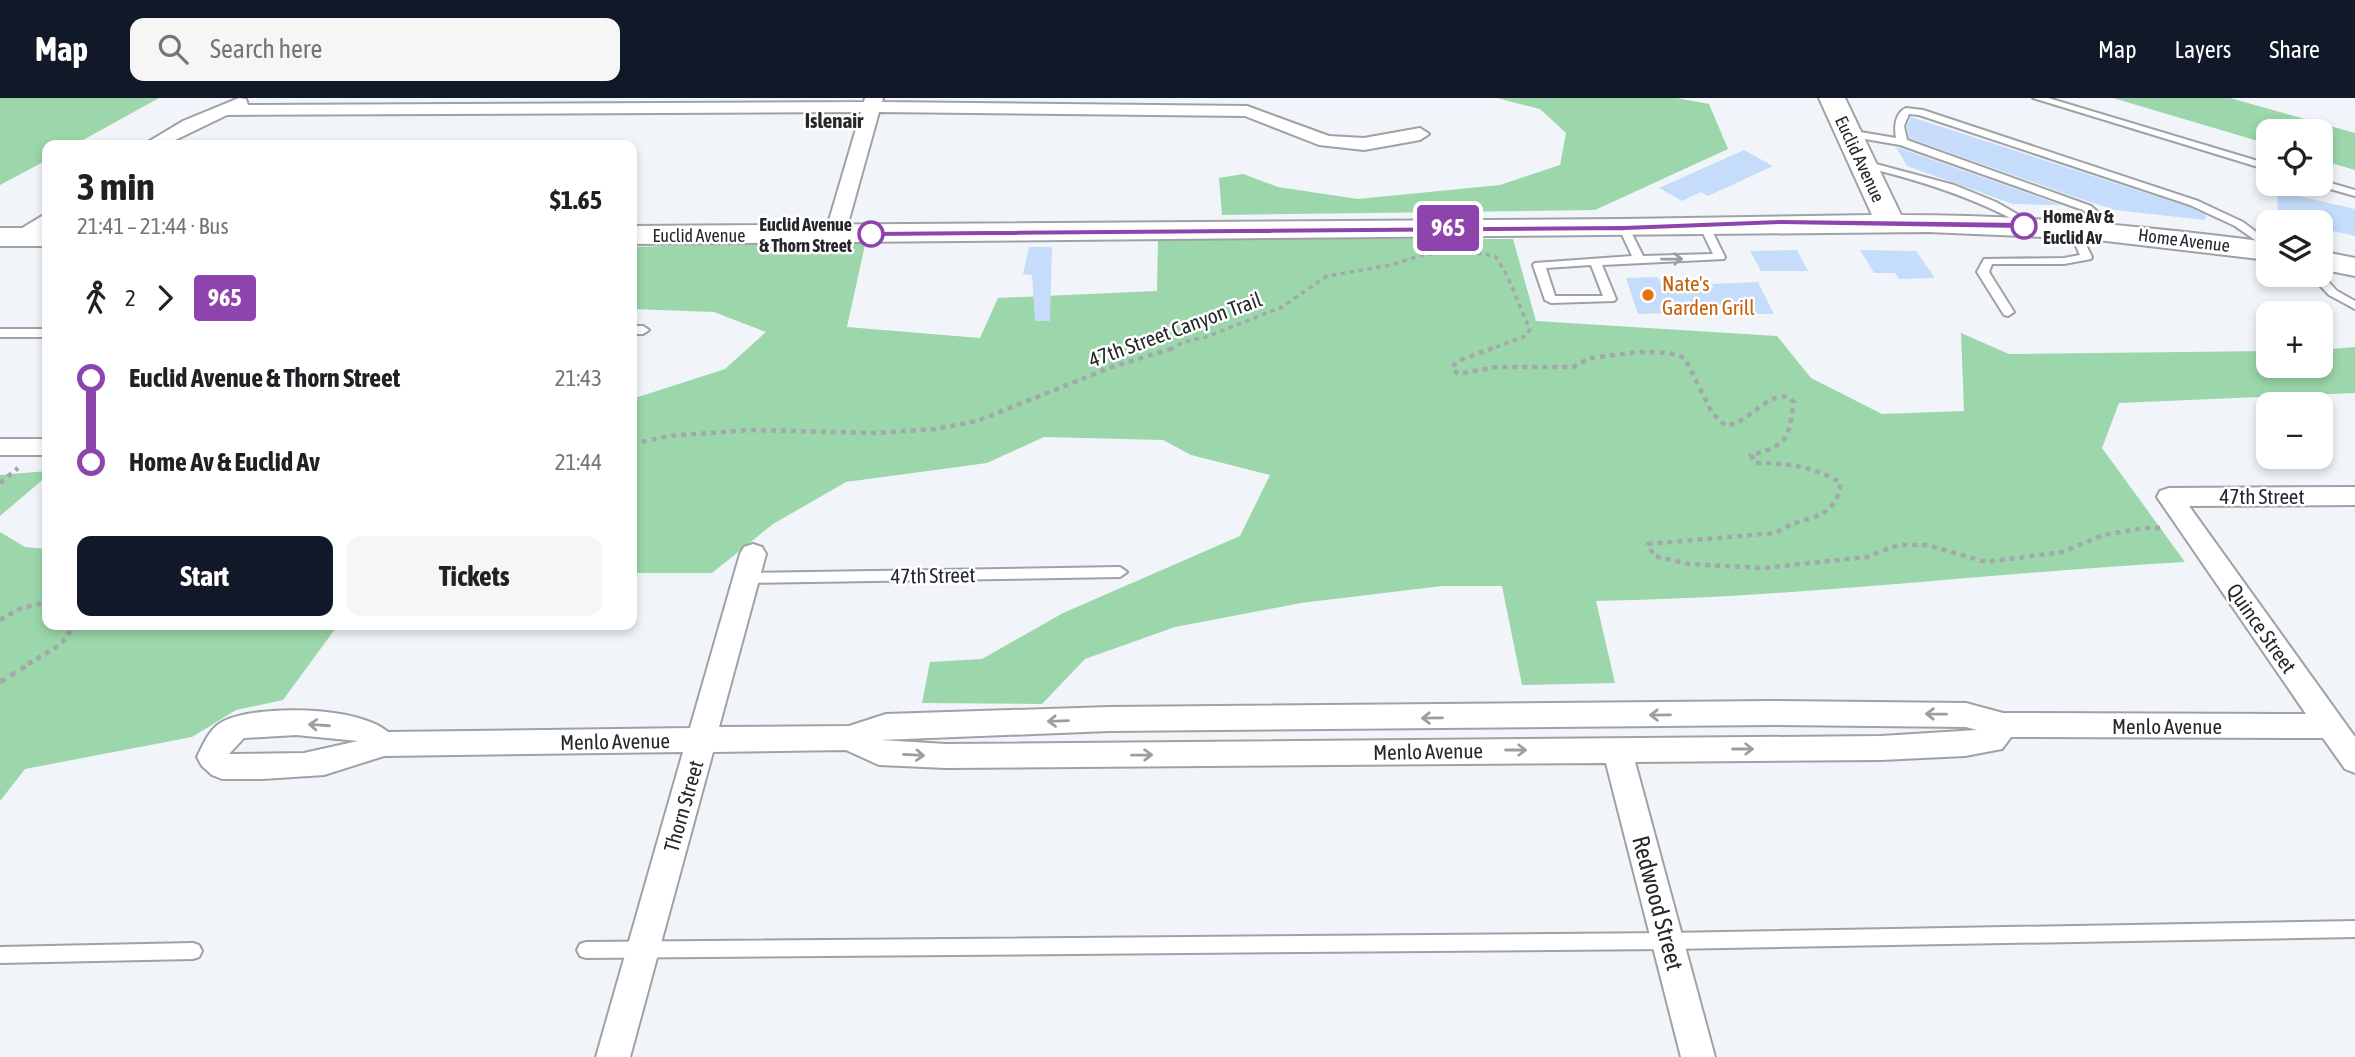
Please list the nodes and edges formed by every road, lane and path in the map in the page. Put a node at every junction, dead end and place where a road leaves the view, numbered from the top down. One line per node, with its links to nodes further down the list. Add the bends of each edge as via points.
1 (251, 98): 5 (street)
2 (1832, 98): 6 (main road, Euclid Avenue)
3 (2038, 98): 11 (lane)
4 (873, 103): 5 (street); 7 (street, via 1247,111 1326,141 1364,144); 21 (street)
5 (224, 110): 8 (street)
6 (1848, 132): 9 (lane); 10 (main road, Euclid Avenue)
7 (1420, 134)
8 (162, 140)
9 (1902, 142): 20 (lane, via 2087,208); 24 (lane, via 1899,126 1906,111 1920,112 2194,203 2239,224)
10 (1861, 163): 14 (main road, Euclid Avenue); 17 (lane, via 1902,171 1984,199)
11 (2256, 163)
12 (2333, 187): 13 (lane)
13 (2355, 193)
14 (1890, 222): 16 (main road, Euclid Avenue); 17 (main road, Home Avenue)
15 (42, 223): 23 (street)
16 (1704, 226): 18 (main road, Euclid Avenue); 26 (lane, one-way to 16, via 1720,257)
17 (2033, 226): 19 (main road, Home Avenue)
18 (1624, 228): 21 (main road, Euclid Avenue); 26 (lane)
19 (2073, 229): 20 (main road, Home Avenue); 32 (lane, via 2087,257 1988,261 1983,272)
20 (2116, 232): 25 (main road, Home Avenue)
21 (835, 234): 22 (main road, Euclid Avenue)
22 (637, 235)
23 (23, 237)
24 (2256, 238)
25 (2256, 247)
26 (1639, 259): 27 (lane)
27 (1596, 263): 27 (lane, via 1539,265 1550,300 1610,299)
28 (2333, 263): 29 (main road)
29 (2355, 267)
30 (2325, 287): 31 (lane)
31 (2355, 305)
32 (2008, 312)
33 (0, 332): 34 (lane)
34 (42, 332)
35 (637, 443): 40 (path, 47th Street Canyon Trail, via 750,430 876,433 977,421 1112,367 1169,351 1271,312 1327,276 1422,255 1464,251 1496,256 1530,329 1526,336 1458,361 1452,368 1458,374 1497,367 1573,367 1603,355 1668,353 1685,358 1711,414 1726,426 1742,423 1782,395 1791,397 1788,434 1770,451 1751,454 1752,459 1755,463 1799,463 1842,482 1840,499 1827,515 1786,523 1776,533 1648,544 1654,556 1689,564 1763,568 1867,557 1898,545 1927,545 1986,562 2063,552 2104,535 2146,528)
36 (42, 445): 37 (street)
37 (0, 447)
38 (2355, 496): 39 (street, 47th Street)
39 (2169, 497): 40 (street, Quince Street)
40 (2191, 528): 48 (street, Quince Street)
41 (750, 566): 42 (lane, 47th Street); 50 (street, Thorn Street)
42 (1120, 572)
43 (42, 603): 44 (path)
44 (0, 620)
45 (71, 630): 46 (path, via 61,644)
46 (0, 682)
47 (2003, 725): 48 (street, Menlo Avenue); 49 (street, Menlo Avenue, one-way to 49, via 1966,715 1771,713 1109,719 886,726); 52 (street, Menlo Avenue, one-way to 47, via 1965,744 1992,740)
48 (2331, 726): 53 (street, Quince Street)
49 (849, 738): 50 (street, Menlo Avenue); 52 (street, Menlo Avenue, one-way to 52, via 879,753 946,756)
50 (702, 740): 51 (street, Menlo Avenue); 56 (street, Thorn Street)
51 (382, 744)
52 (1617, 750): 55 (street, Redwood Street)
53 (2355, 760)
54 (2355, 929): 55 (lane)
55 (1668, 941): 56 (lane); 61 (street, Redwood Street)
56 (643, 949): 57 (lane); 60 (street, Thorn Street)
57 (586, 950)
58 (193, 951): 59 (lane)
59 (0, 955)
60 (613, 1057)
61 (1698, 1057)

